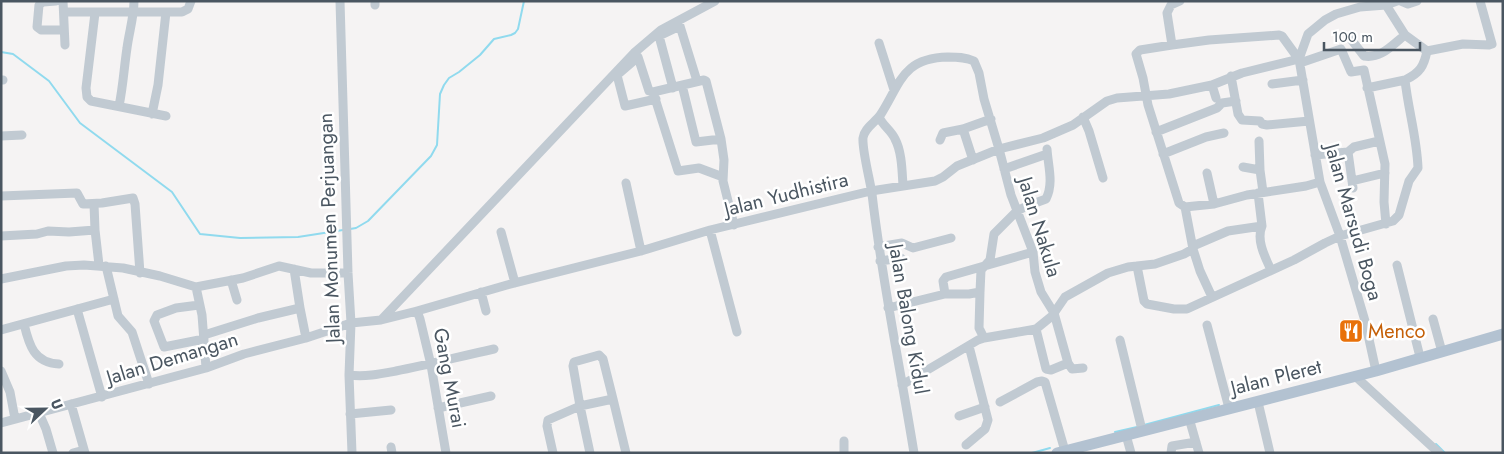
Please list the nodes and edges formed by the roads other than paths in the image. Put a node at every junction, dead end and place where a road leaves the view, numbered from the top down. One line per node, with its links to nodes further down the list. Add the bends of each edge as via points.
1 (56, 1): 17 (street, via 39,5 37,27 41,30)
2 (63, 1): 13 (street)
3 (134, 1): 14 (street)
4 (191, 1): 15 (street, via 188,9 182,12)
5 (340, 1): 98 (street, Jalan Monumen Perjuangan)
6 (715, 1): 117 (street, via 661,30 634,53)
7 (1180, 1): 21 (street, via 1167,13)
8 (1397, 1): 12 (street)
9 (1401, 1): 10 (street, via 1408,4)
10 (1417, 1)
11 (1480, 1): 23 (street, via 1492,44 1463,44)
12 (1386, 5): 18 (street); 24 (street, via 1360,7 1336,14 1308,34)
13 (65, 12): 16 (street); 17 (street)
14 (134, 12): 15 (street); 16 (street); 38 (street)
15 (166, 12): 39 (street)
16 (95, 13): 38 (street, via 86,93 91,101)
17 (64, 30): 22 (street)
18 (1405, 35): 19 (street, via 1386,52 1370,57 1364,56); 23 (street)
19 (1350, 38)
20 (879, 43): 33 (street)
21 (1172, 45): 24 (street, via 1279,35); 35 (street, via 1137,53)
22 (65, 46)
23 (1427, 51): 27 (street, via 1424,65)
24 (1300, 57): 25 (street, Jalan Yudhistira); 26 (street, Jalan Marsudi Boga); 32 (street, Jalan Yudhistira, via 1340,49 1350,71 1363,70)
25 (1231, 76): 30 (street, Jalan Yudhistira); 37 (street)
26 (1303, 80): 29 (street); 44 (street, Jalan Marsudi Boga)
27 (1405, 80): 32 (street); 76 (street, via 1418,168 1409,181 1399,215)
28 (697, 82): 31 (street); 31 (street, via 680,26 659,36); 50 (street, via 706,80)
29 (1272, 84)
30 (1212, 85): 35 (street, Jalan Yudhistira); 36 (street)
31 (677, 87): 34 (street); 50 (street, via 696,142)
32 (1367, 88): 53 (street)
33 (894, 90): 41 (street, Jalan Balong Kidul); 43 (street, Jalan Nakula, via 910,68 920,62 937,57 968,58 977,66)
34 (655, 96): 34 (street, via 625,106 617,75 637,57 649,91); 64 (street, via 678,171 698,168)
35 (1145, 97): 42 (street, Jalan Yudhistira, via 1107,101); 46 (street)
36 (1216, 98)
37 (1236, 101): 44 (street, via 1243,121 1257,120 1267,125); 46 (street, via 1222,103 1217,108)
38 (118, 106): 39 (street)
39 (152, 114): 40 (street)
40 (166, 116)
41 (879, 117): 68 (street, via 898,145); 69 (street, Jalan Balong Kidul, via 863,139)
42 (1084, 117): 54 (street, Jalan Yudhistira, via 1043,138); 65 (street)
43 (990, 119): 45 (street); 54 (street, Jalan Nakula)
44 (1309, 121): 57 (street, Jalan Marsudi Boga)
45 (963, 129): 51 (street, via 942,133); 58 (street)
46 (1156, 132): 56 (street)
47 (1224, 132): 56 (street)
48 (22, 135): 49 (street)
49 (1, 136)
50 (721, 139): 64 (street)
51 (940, 140)
52 (1259, 140): 61 (street)
53 (1379, 141): 55 (street, via 1354,147); 63 (street)
54 (1000, 149): 58 (street, Jalan Yudhistira); 60 (street, Jalan Nakula)
55 (1348, 152): 57 (street); 63 (street, via 1353,184)
56 (1163, 154): 74 (street, via 1179,203)
57 (1315, 155): 66 (street, Jalan Marsudi Boga)
58 (973, 160): 68 (street, Jalan Yudhistira, via 935,181)
59 (1243, 167): 61 (street)
60 (1004, 169): 75 (street, Jalan Nakula); 75 (street, via 1047,152 1050,174 1046,199)
61 (1260, 170): 70 (street)
62 (1207, 173): 73 (street)
63 (1385, 173): 76 (street)
64 (723, 177): 77 (street)
65 (1103, 178)
66 (1320, 182): 70 (street); 83 (street, Jalan Marsudi Boga)
67 (626, 183): 87 (street)
68 (903, 186): 69 (street, Jalan Yudhistira)
69 (871, 191): 77 (street, Jalan Yudhistira); 85 (street, Jalan Balong Kidul)
70 (1261, 193): 73 (street); 78 (street)
71 (1, 196): 72 (street, via 74,192 79,194 83,204)
72 (94, 204): 79 (street); 97 (street, via 134,200)
73 (1214, 204): 74 (street)
74 (1185, 207): 86 (street)
75 (1017, 211): 88 (street, Jalan Nakula); 93 (street, via 994,234 990,260)
76 (1386, 224): 83 (street)
77 (734, 225): 80 (street, Jalan Yudhistira)
78 (1262, 226): 86 (street, via 1228,231); 96 (street, via 1261,242)
79 (95, 230): 82 (street); 92 (street)
80 (710, 230): 87 (street, Jalan Yudhistira); 123 (street)
81 (501, 232): 101 (street)
82 (1, 236)
83 (1340, 236): 96 (street); 138 (street, Jalan Marsudi Boga)
84 (951, 238): 85 (street, via 913,248 902,243)
85 (878, 248): 90 (street, Jalan Balong Kidul)
86 (1193, 248): 94 (street, via 1155,264); 106 (street)
87 (641, 251): 101 (street, Jalan Yudhistira)
88 (1033, 252): 93 (street); 115 (street, Jalan Nakula, via 1041,292)
89 (901, 258): 90 (street)
90 (880, 261): 111 (street, Jalan Balong Kidul)
91 (1397, 265): 132 (street)
92 (102, 266): 97 (street); 99 (street, via 66,266); 107 (street)
93 (984, 266): 104 (street, via 980,274); 105 (street, via 946,277 943,281)
94 (1137, 266): 106 (street, via 1147,304 1187,309); 115 (street, via 1108,272 1091,281 1064,298)
95 (294, 269): 98 (street, via 311,273); 100 (street, via 279,266); 110 (street)
96 (1271, 270): 106 (street)
97 (140, 272): 102 (street)
98 (348, 273): 118 (street, Jalan Monumen Perjuangan)
99 (1, 279)
100 (232, 280): 102 (street); 108 (street)
101 (515, 283): 103 (street, Jalan Demangan)
102 (196, 287): 109 (street)
103 (481, 292): 113 (street, Jalan Demangan); 114 (street)
104 (980, 292): 105 (street); 127 (street, via 979,328)
105 (945, 294): 111 (street)
106 (1212, 297)
107 (114, 299): 112 (street); 142 (street, via 120,319 132,332)
108 (237, 300)
109 (199, 305): 125 (street); 125 (street, via 176,308 157,315 154,321 164,347)
110 (300, 308): 125 (street, via 258,318); 126 (street)
111 (888, 308): 143 (street, Jalan Balong Kidul)
112 (77, 309): 119 (street); 145 (street)
113 (416, 311): 117 (street, Jalan Demangan); 135 (street, Gang Murai)
114 (486, 312)
115 (1054, 313): 121 (street); 134 (street, Jalan Nakula)
116 (1433, 319): 131 (street)
117 (378, 322): 118 (street, Jalan Demangan)
118 (351, 323): 126 (street, Jalan Demangan); 140 (street, Jalan Monumen Perjuangan)
119 (24, 324): 122 (street); 133 (street, via 31,349 49,364)
120 (1207, 325): 153 (street)
121 (1036, 329): 127 (street); 134 (street, via 1046,369)
122 (1, 330)
123 (736, 332)
124 (1503, 334): 131 (main road, Jalan Pleret)
125 (204, 337): 136 (street)
126 (306, 338): 136 (street, Jalan Demangan)
127 (984, 338): 129 (street)
128 (1120, 340): 161 (street)
129 (969, 346): 143 (street); 151 (street)
130 (494, 349): 135 (street)
131 (1442, 352): 132 (main road, Jalan Pleret)
132 (1420, 357): 138 (main road, Jalan Pleret)
133 (59, 364)
134 (1068, 364): 137 (street, via 1072,369)
135 (431, 365): 140 (street, via 373,375); 152 (street, Gang Murai)
136 (206, 368): 142 (street, Jalan Demangan)
137 (1083, 368)
138 (1376, 370): 141 (main road, Jalan Pleret)
139 (1, 371): 159 (street, via 10,392)
140 (349, 375): 156 (street, Jalan Monumen Perjuangan)
141 (1355, 376): 148 (main road, Jalan Pleret); 182 (street)
142 (149, 384): 145 (street, Jalan Demangan)
143 (902, 385): 177 (street, Jalan Balong Kidul)
144 (491, 396): 152 (street)
145 (102, 397): 149 (street, Jalan Demangan)
146 (613, 399): 150 (street); 150 (street, via 601,356 577,360 573,364); 175 (street)
147 (1000, 402): 168 (street, via 1037,382 1045,382)
148 (1258, 402): 153 (main road, Jalan Pleret); 181 (street)
149 (71, 404): 155 (street, Jalan Demangan); 167 (street)
150 (580, 406): 173 (street, via 548,420); 174 (street)
151 (984, 406): 157 (street); 165 (street, via 988,423)
152 (438, 408): 172 (street, Gang Murai)
153 (1229, 408): 158 (main road, Jalan Pleret)
154 (391, 410): 156 (street)
155 (39, 413): 159 (street, Jalan Demangan); 169 (street)
156 (350, 414): 171 (street, Jalan Monumen Perjuangan)
157 (959, 416)
158 (1189, 418): 161 (main road, Jalan Pleret); 164 (street)
159 (15, 419): 160 (street, Jalan Demangan)
160 (1, 423)
161 (1142, 430): 162 (main road, Jalan Pleret)
162 (1126, 435): 166 (main road, Jalan Pleret); 178 (street)
163 (844, 441): 176 (street)
164 (1196, 442): 179 (street, via 1172,446); 180 (street)
165 (966, 445)
166 (1087, 449): 168 (main road, Jalan Pleret)
167 (84, 451): 170 (street)
168 (1061, 452)
169 (53, 453)
170 (73, 453)
171 (352, 453)
172 (446, 453)
173 (553, 453)
174 (590, 453)
175 (626, 453)
176 (844, 453)
177 (914, 453)
178 (1131, 453)
179 (1171, 453)
180 (1199, 453)
181 (1270, 453)
182 (1439, 453)

